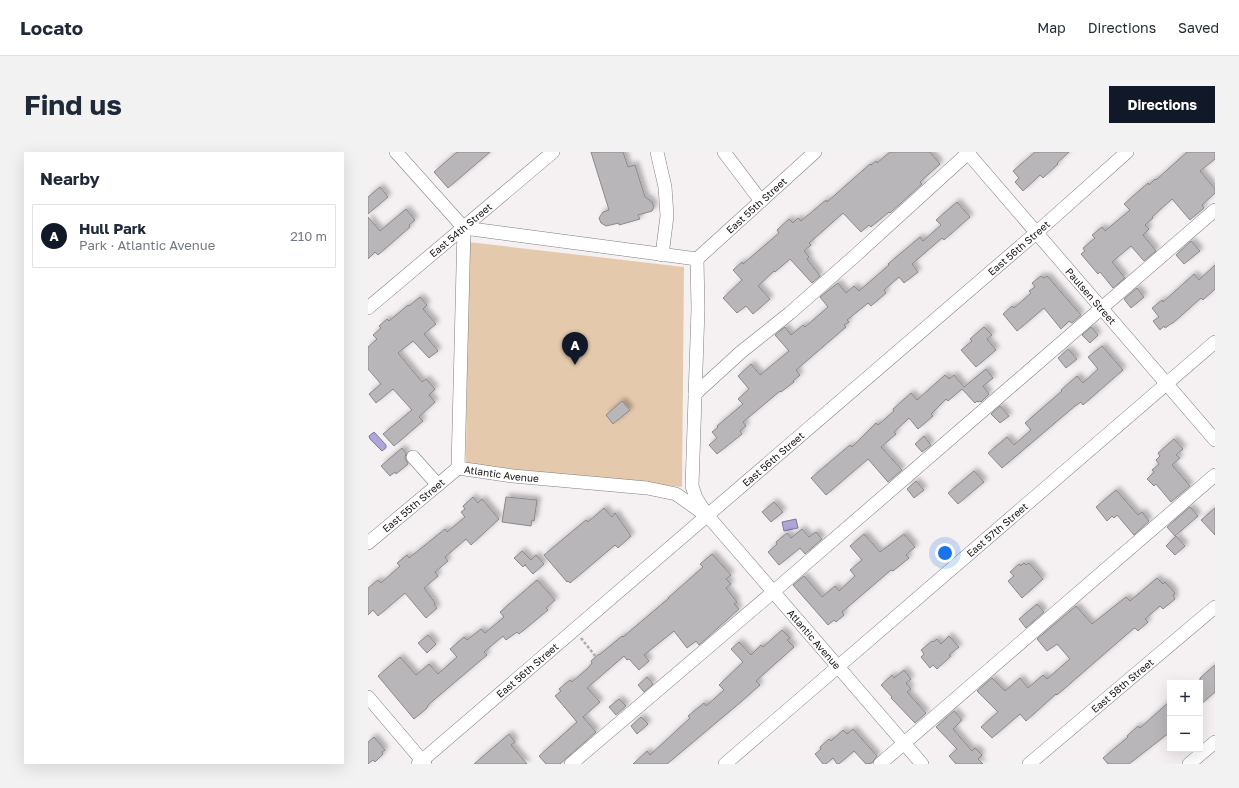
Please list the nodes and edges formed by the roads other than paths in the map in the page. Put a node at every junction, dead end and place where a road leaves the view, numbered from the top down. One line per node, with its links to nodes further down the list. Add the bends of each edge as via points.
1 (553, 152): 10 (street, East 54th Street)
2 (657, 152): 12 (street, via 665,187 667,216)
3 (724, 152): 8 (street)
4 (815, 152): 8 (street, East 55th Street)
5 (1127, 152): 11 (street, East 56th Street)
6 (968, 153): 11 (street, Paulsen Street); 18 (street, via 856,255)
7 (402, 154): 10 (street)
8 (761, 201): 13 (street, East 55th Street)
9 (1215, 210): 15 (street)
10 (464, 228): 12 (street); 14 (street, East 54th Street); 21 (street, Atlantic Avenue)
11 (1036, 232): 15 (street, Paulsen Street); 24 (street, East 56th Street)
12 (662, 255): 13 (street)
13 (697, 259): 18 (street, Atlantic Avenue)
14 (368, 308)
15 (1102, 309): 17 (street, Paulsen Street); 26 (street)
16 (1215, 342): 17 (street, East 57th Street)
17 (1166, 384): 19 (street, Paulsen Street); 28 (street, East 57th Street)
18 (695, 394): 24 (street, Atlantic Avenue, via 692,486)
19 (1215, 440)
20 (413, 457): 23 (street)
21 (458, 468): 23 (street, East 55th Street); 24 (street, Atlantic Avenue, via 513,476 647,488 676,494)
22 (1215, 475): 31 (street)
23 (438, 484): 25 (street, East 55th Street)
24 (707, 515): 26 (street, Atlantic Avenue); 32 (street, East 56th Street)
25 (368, 543)
26 (773, 592): 28 (street, Atlantic Avenue); 33 (street)
27 (1215, 606): 37 (street, East 58th Street)
28 (838, 667): 31 (street, Atlantic Avenue); 34 (street, East 57th Street)
29 (368, 697): 32 (street)
30 (1215, 742): 38 (street)
31 (904, 743): 35 (street); 36 (street, Atlantic Avenue)
32 (422, 763)
33 (571, 764)
34 (725, 764)
35 (880, 764)
36 (922, 764)
37 (1029, 764)
38 (1189, 764)

